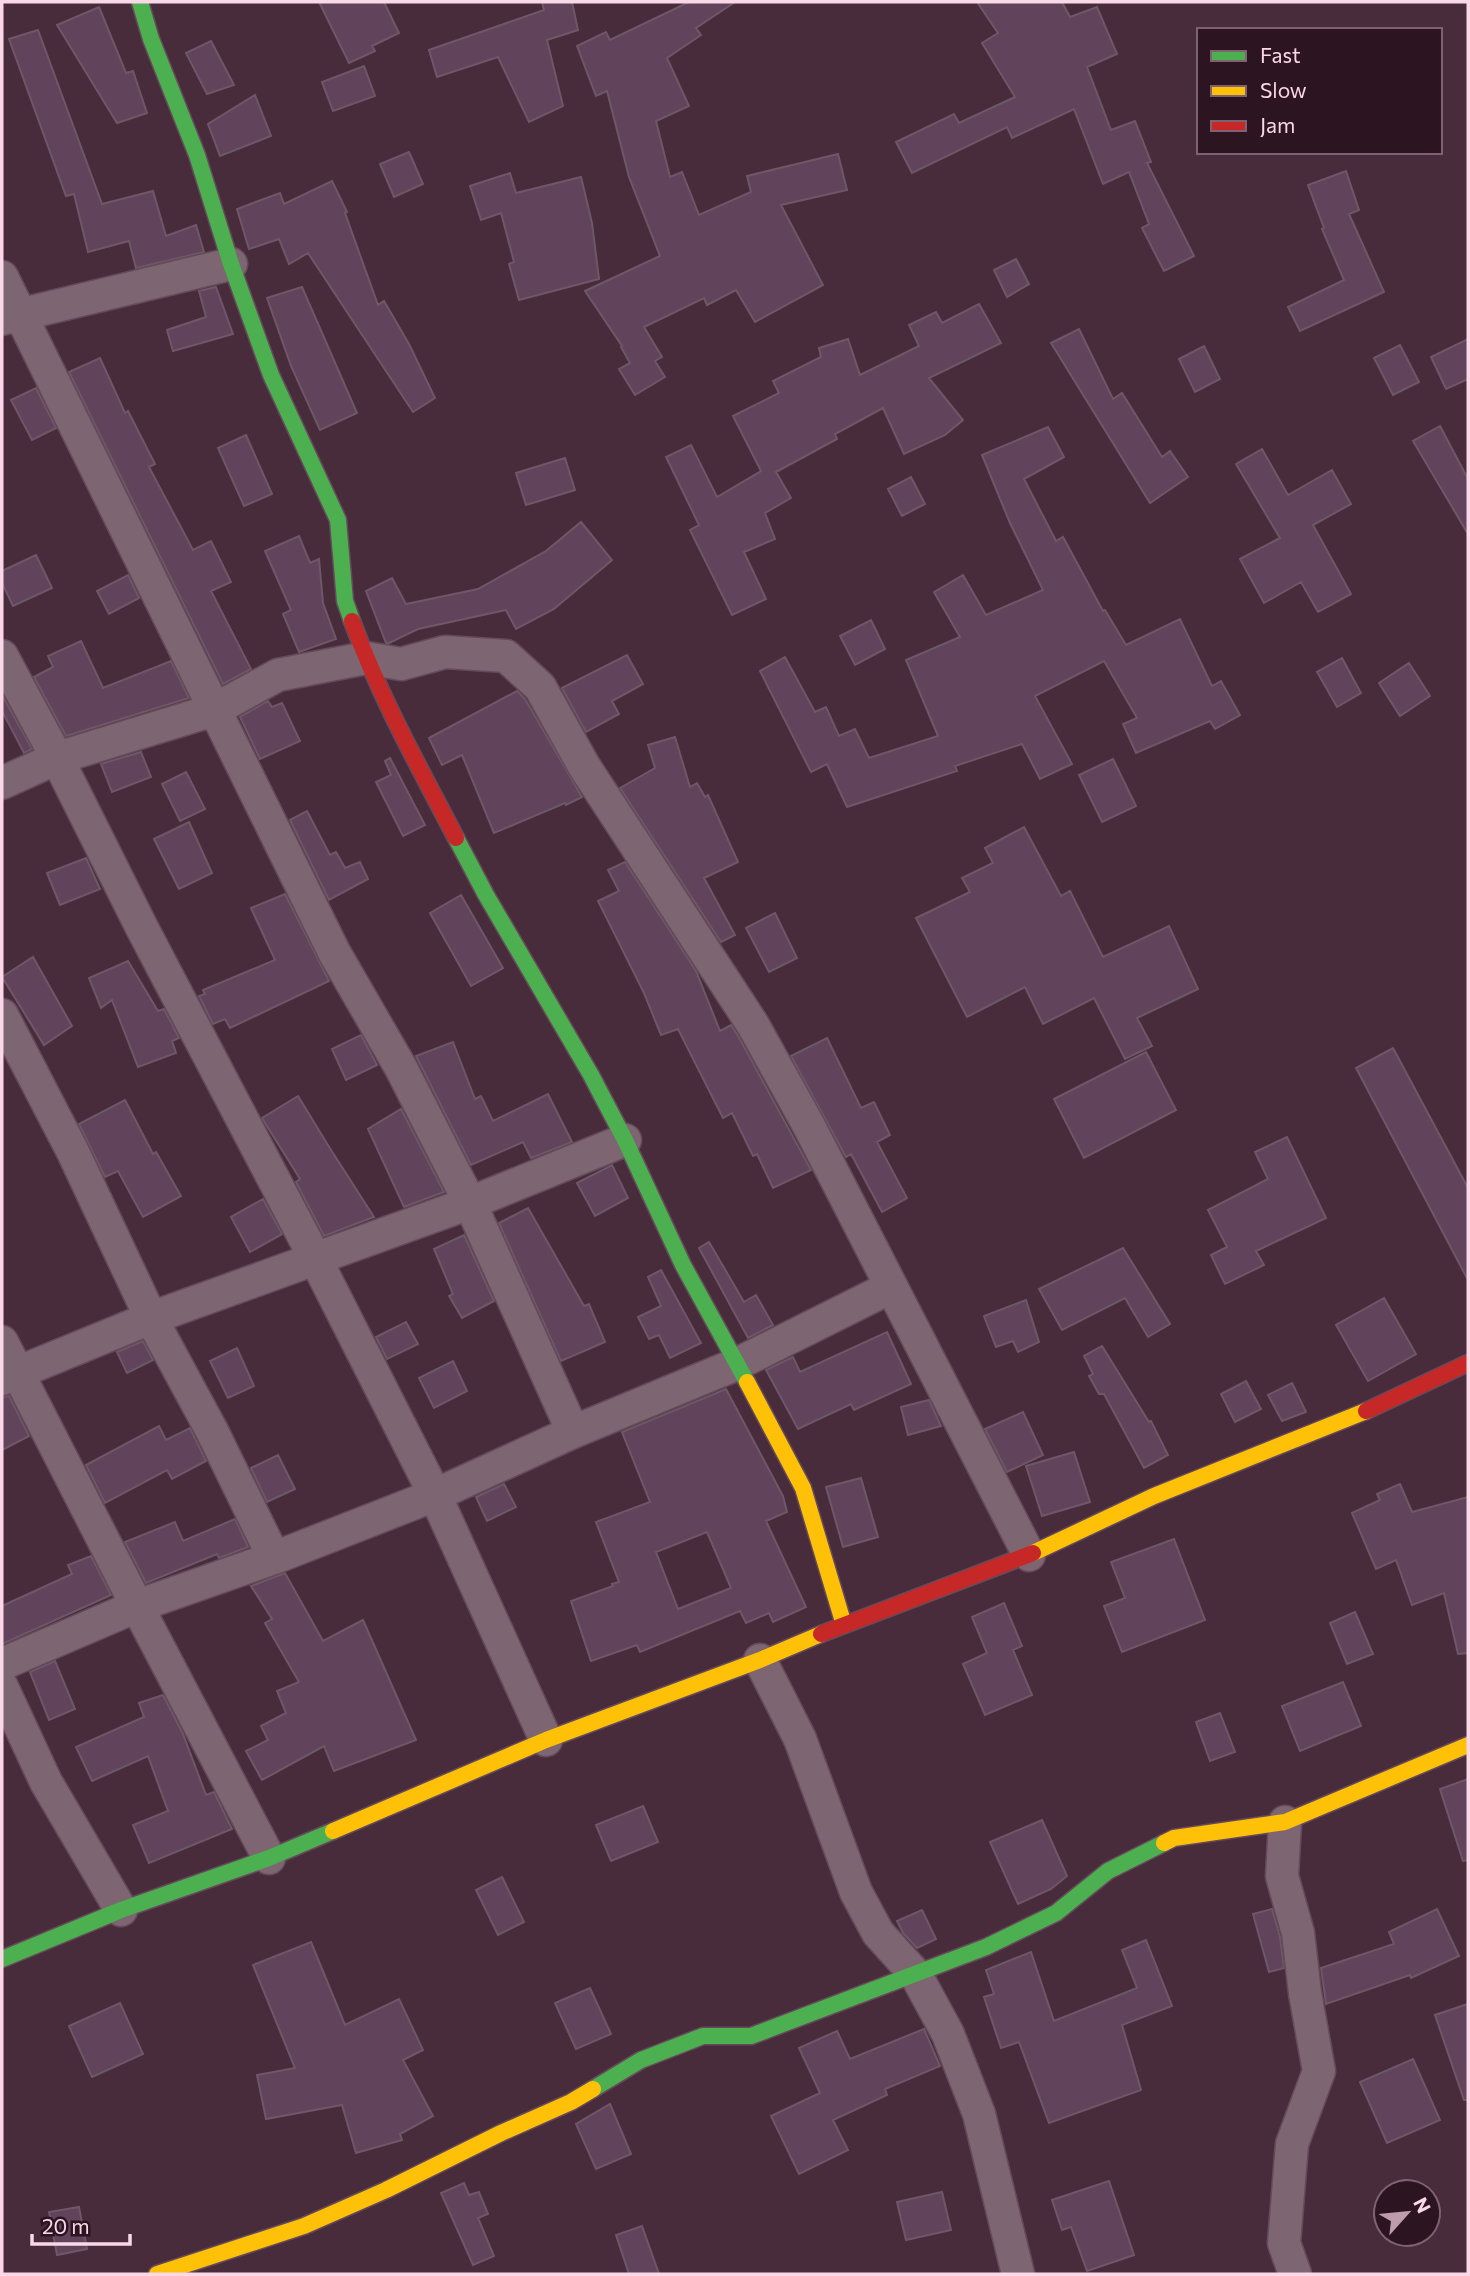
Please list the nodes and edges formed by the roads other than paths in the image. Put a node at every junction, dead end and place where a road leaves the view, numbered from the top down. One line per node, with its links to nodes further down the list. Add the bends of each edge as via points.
1 (140, 2): 2 (street, via 197,155)
2 (231, 264): 4 (street); 6 (street, via 271,374 338,520 345,601)
3 (2, 277): 4 (street)
4 (11, 317): 7 (street)
5 (2, 656): 8 (street)
6 (366, 659): 7 (street, via 278,676); 11 (street, via 486,895); 14 (street, via 401,664 445,652 506,656 540,687 584,766 753,1025)
7 (214, 710): 8 (street); 12 (street, via 334,952 401,1068)
8 (57, 758): 9 (street); 13 (street)
9 (2, 783)
10 (2, 1015): 15 (street)
11 (625, 1140): 12 (street); 18 (street, via 683,1265)
12 (470, 1203): 13 (street); 20 (street)
13 (316, 1260): 15 (street); 21 (street)
14 (891, 1287): 18 (street); 22 (street)
15 (151, 1318): 19 (street); 23 (street)
16 (2, 1342): 19 (street)
17 (1468, 1363): 22 (street, via 1369,1410 1154,1496)
18 (737, 1364): 20 (street); 25 (street, via 803,1488)
19 (10, 1376): 24 (street)
20 (573, 1433): 21 (street)
21 (435, 1495): 23 (street); 29 (street)
22 (1029, 1555): 25 (street)
23 (274, 1558): 24 (street)
24 (137, 1606): 27 (street); 32 (street)
25 (844, 1625): 26 (street)
26 (760, 1660): 29 (street); 35 (street, via 800,1739 856,1892 878,1933)
27 (2, 1664)
28 (2, 1686): 33 (street, via 46,1782)
29 (546, 1740): 32 (street)
30 (1468, 1745): 31 (street)
31 (1285, 1822): 35 (street, via 1174,1838 1108,1871 1056,1913); 38 (street, via 1282,1876 1298,1933 1319,2071 1292,2144 1284,2243)
32 (269, 1857): 33 (street)
33 (121, 1910): 34 (street)
34 (2, 1959)
35 (916, 1975): 36 (street, via 751,2036 703,2036 641,2060 571,2102 386,2190 304,2226); 37 (street, via 948,2034 979,2114)
36 (157, 2274)
37 (1018, 2274)
38 (1295, 2274)

